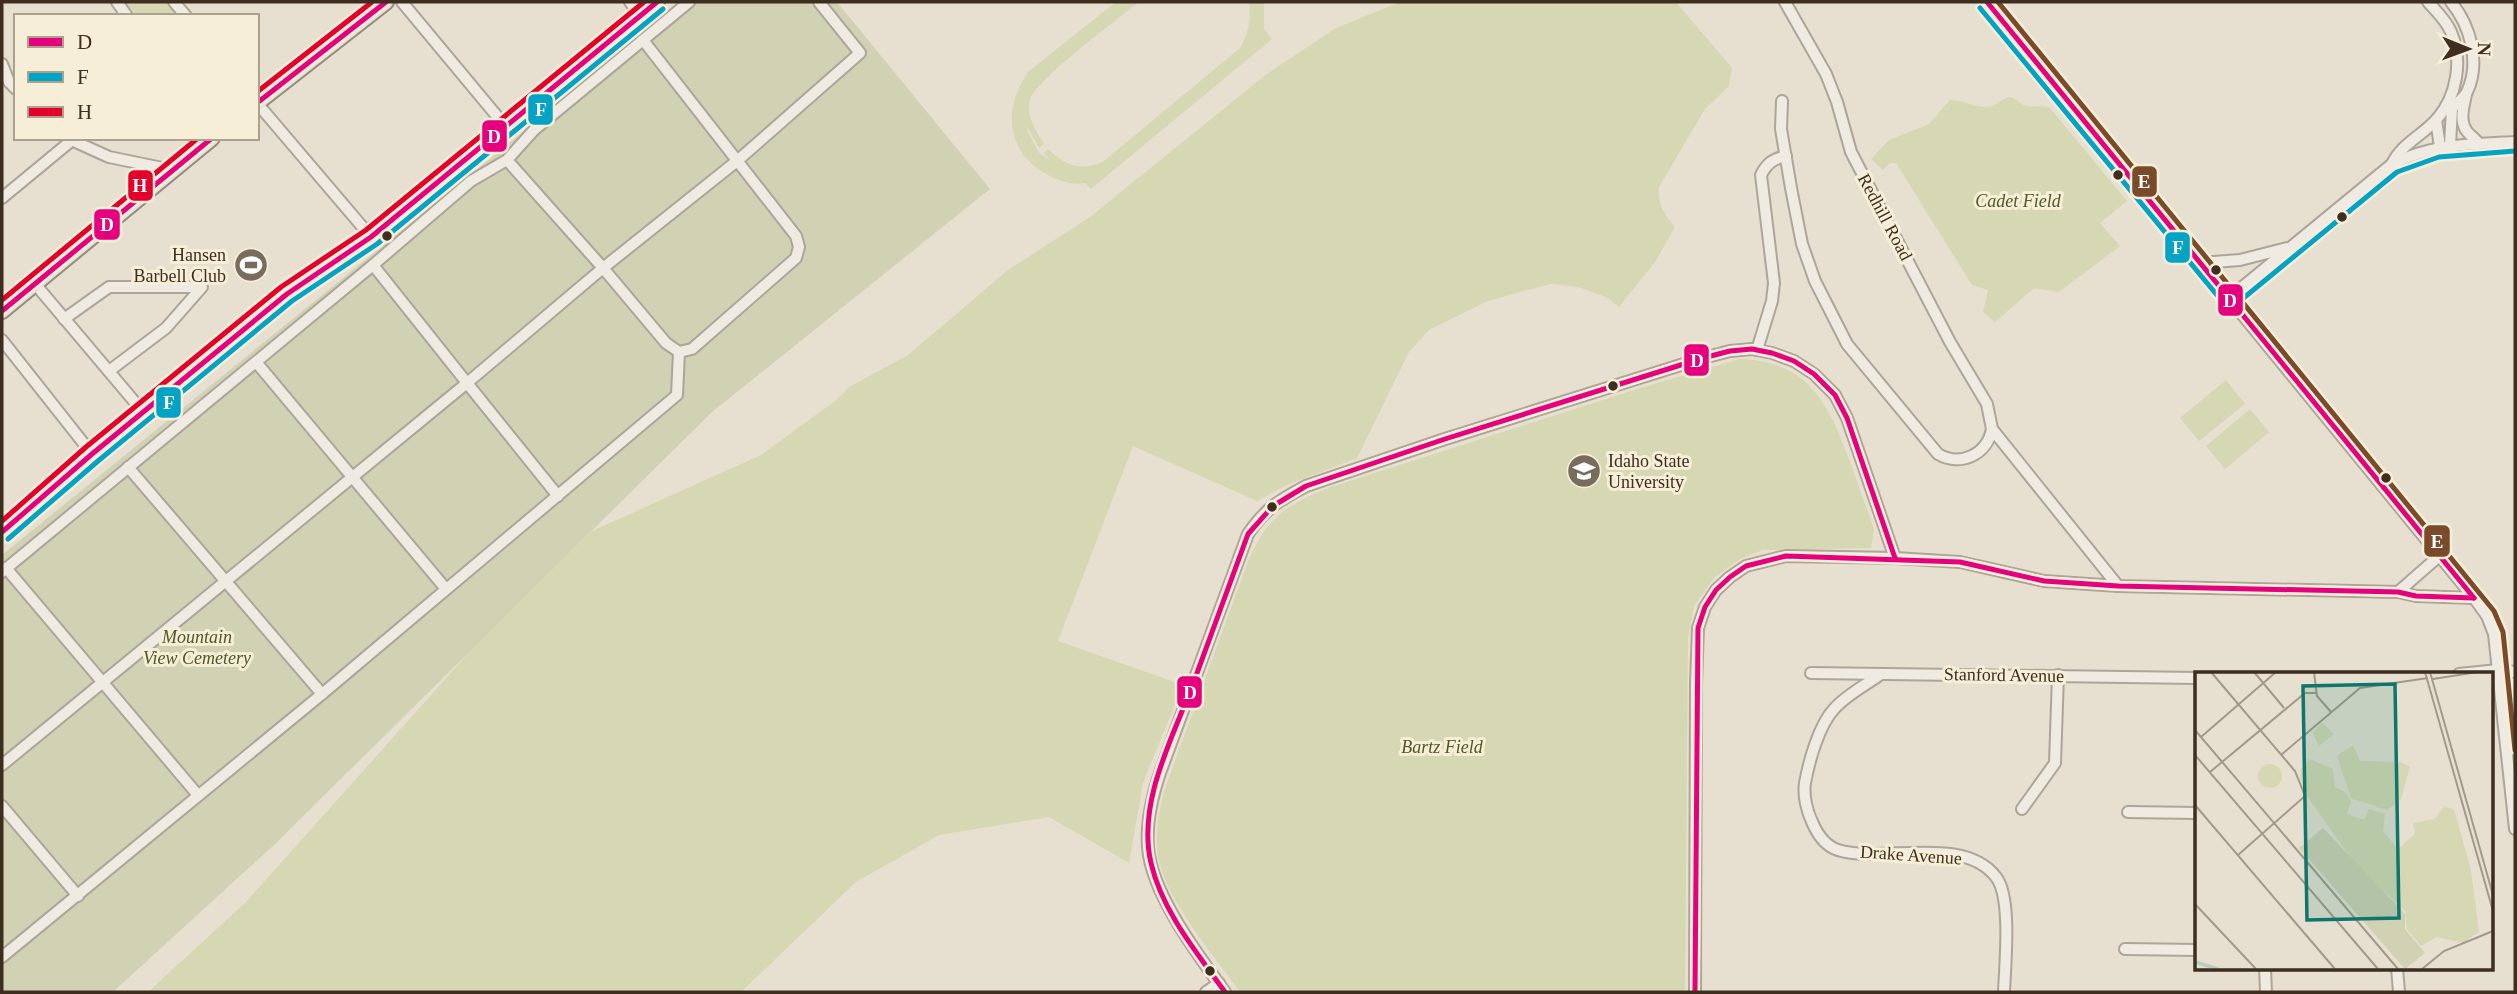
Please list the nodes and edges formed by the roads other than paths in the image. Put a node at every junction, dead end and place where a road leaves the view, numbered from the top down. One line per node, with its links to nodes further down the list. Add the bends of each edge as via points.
1 (386, 2): 16 (main road)
2 (402, 2): 20 (street)
3 (630, 2): 11 (street)
4 (657, 2): 11 (main road)
5 (689, 2): 12 (street)
6 (819, 2): 28 (street, via 860,53)
7 (1785, 2): 48 (street, Redhill Road, via 1826,74 1851,152 1987,404)
8 (1987, 2): 34 (street)
9 (2428, 2): 19 (street, via 2451,33 2457,63 2454,88)
10 (2451, 2): 15 (street, via 2467,25 2470,39 2472,70)
11 (642, 16): 20 (main road)
12 (643, 40): 27 (street, via 534,130); 28 (street)
13 (2, 64): 14 (street)
14 (9, 86)
15 (2466, 94): 24 (street, via 2464,126); 25 (street, via 2452,108)
16 (259, 101)
17 (1782, 102): 26 (street)
18 (259, 105): 32 (street)
19 (2436, 120): 25 (street); 29 (street, via 2410,141)
20 (506, 127): 32 (main road)
21 (69, 140): 30 (street, via 109,157); 31 (street)
22 (210, 140): 30 (main road)
23 (2515, 142): 24 (street)
24 (2478, 144): 25 (street)
25 (2445, 146): 29 (street)
26 (1786, 156): 42 (street, via 1766,165 1761,175 1774,283); 48 (street, via 1802,244 1847,344 1938,454 1948,460 1962,460 1981,451 1990,441)
27 (507, 160): 35 (street, via 471,181); 36 (street)
28 (737, 161): 36 (street); 43 (street, via 796,236 796,258 692,349)
29 (2392, 164): 33 (street)
30 (172, 170): 37 (main road)
31 (2, 198)
32 (372, 237): 47 (main road, via 288,294)
33 (2290, 247): 34 (street, via 2240,260); 38 (street)
34 (2200, 263): 38 (street)
35 (373, 265): 44 (street); 46 (street)
36 (604, 268): 43 (street, via 666,343); 46 (street)
37 (36, 285): 39 (main road); 40 (street)
38 (2229, 298): 54 (street)
39 (2, 311)
40 (64, 319): 45 (street); 45 (street, via 108,287 202,287 166,328)
41 (2, 340): 49 (street)
42 (1757, 350): 55 (street, via 1794,360 1835,395); 84 (street, via 1703,358 1375,462 1306,486 1262,513 1248,534 1164,762 1147,827 1151,871 1168,907)
43 (679, 352): 52 (street, via 677,396)
44 (256, 362): 50 (street); 51 (street)
45 (109, 371): 47 (street)
46 (467, 383): 51 (street); 52 (street)
47 (144, 413): 49 (main road)
48 (1992, 429): 58 (street, Redhill Road)
49 (92, 454): 53 (main road)
50 (128, 467): 56 (street); 57 (street)
51 (353, 478): 57 (street); 59 (street)
52 (558, 496): 59 (street)
53 (2, 531)
54 (2438, 557): 60 (street); 61 (street)
55 (1895, 558): 58 (street, via 1960,562 2044,581); 86 (street, via 1765,560 1730,577 1705,607 1698,628 1696,684)
56 (4, 570): 69 (street)
57 (226, 581): 69 (street); 70 (street)
58 (2119, 586): 60 (street)
59 (446, 589): 70 (street)
60 (2398, 592): 61 (street)
61 (2474, 598): 62 (street, via 2494,634)
62 (2498, 670): 63 (street); 64 (street); 77 (street)
63 (2478, 672)
64 (2515, 672)
65 (1811, 673): 66 (street, Stanford Avenue)
66 (1881, 674): 67 (street, Stanford Avenue); 87 (street, Drake Avenue, via 1833,709 1811,753 1804,788 1808,815 1820,838 1836,850 1957,855 1981,862 1997,878 2005,904)
67 (2058, 675): 68 (street, Stanford Avenue); 74 (street, via 2055,763)
68 (2195, 678)
69 (103, 683): 71 (street); 72 (street)
70 (322, 694): 72 (street)
71 (2, 765)
72 (197, 794): 78 (street)
73 (2, 806): 78 (street)
74 (2022, 809)
75 (2128, 812): 76 (street)
76 (2195, 813)
77 (2515, 830)
78 (78, 896): 81 (street)
79 (2125, 949): 80 (street)
80 (2195, 950)
81 (2, 957)
82 (2265, 970): 88 (street)
83 (2398, 970): 89 (street)
84 (1222, 988): 85 (street)
85 (1206, 992)
86 (1695, 992)
87 (2004, 992)
88 (2266, 992)
89 (2399, 992)

